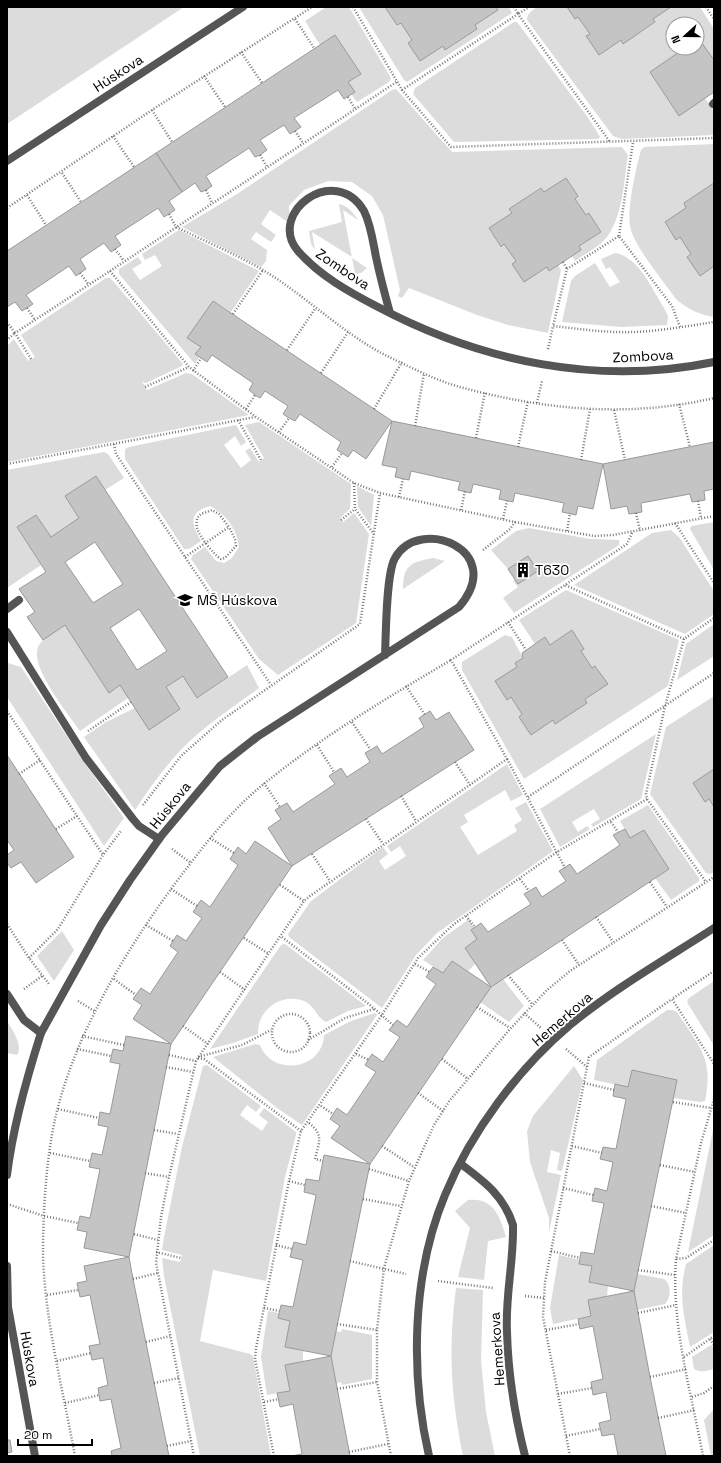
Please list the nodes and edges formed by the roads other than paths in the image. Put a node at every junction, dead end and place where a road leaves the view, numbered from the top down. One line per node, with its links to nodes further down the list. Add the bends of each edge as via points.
1 (243, 7): 2 (street, Húskova)
2 (7, 160)
3 (390, 313): 3 (street, Zombova, via 368,221 359,204 350,196 339,192 320,192 311,196 298,207 292,219 290,228 295,247 309,263 330,279); 4 (street, Zombova, via 456,342 494,355 538,364 619,372 664,370)
4 (714, 362)
5 (19, 600): 6 (street)
6 (7, 609)
7 (7, 632): 9 (street, via 74,740 139,826)
8 (385, 655): 8 (street, Húskova, via 459,607 468,596 474,576 469,559 462,550 442,539 430,539 411,544 395,557 390,574); 9 (street, Húskova, via 256,737 226,761)
9 (159, 839): 12 (street, Húskova, via 101,925)
10 (714, 928): 13 (street, Hemerkova, via 601,1002 554,1040 517,1080 487,1119)
11 (7, 994): 12 (street, via 24,1020)
12 (41, 1033): 14 (street, Húskova, via 17,1115)
13 (461, 1164): 17 (street, Hemerkova, via 445,1195 422,1279 418,1373 423,1431); 18 (street, Hemerkova, via 490,1186 508,1210 513,1225 507,1332 512,1385)
14 (7, 1175)
15 (7, 1266): 16 (street, Húskova, via 8,1307)
16 (35, 1456)
17 (429, 1456)
18 (525, 1456)

